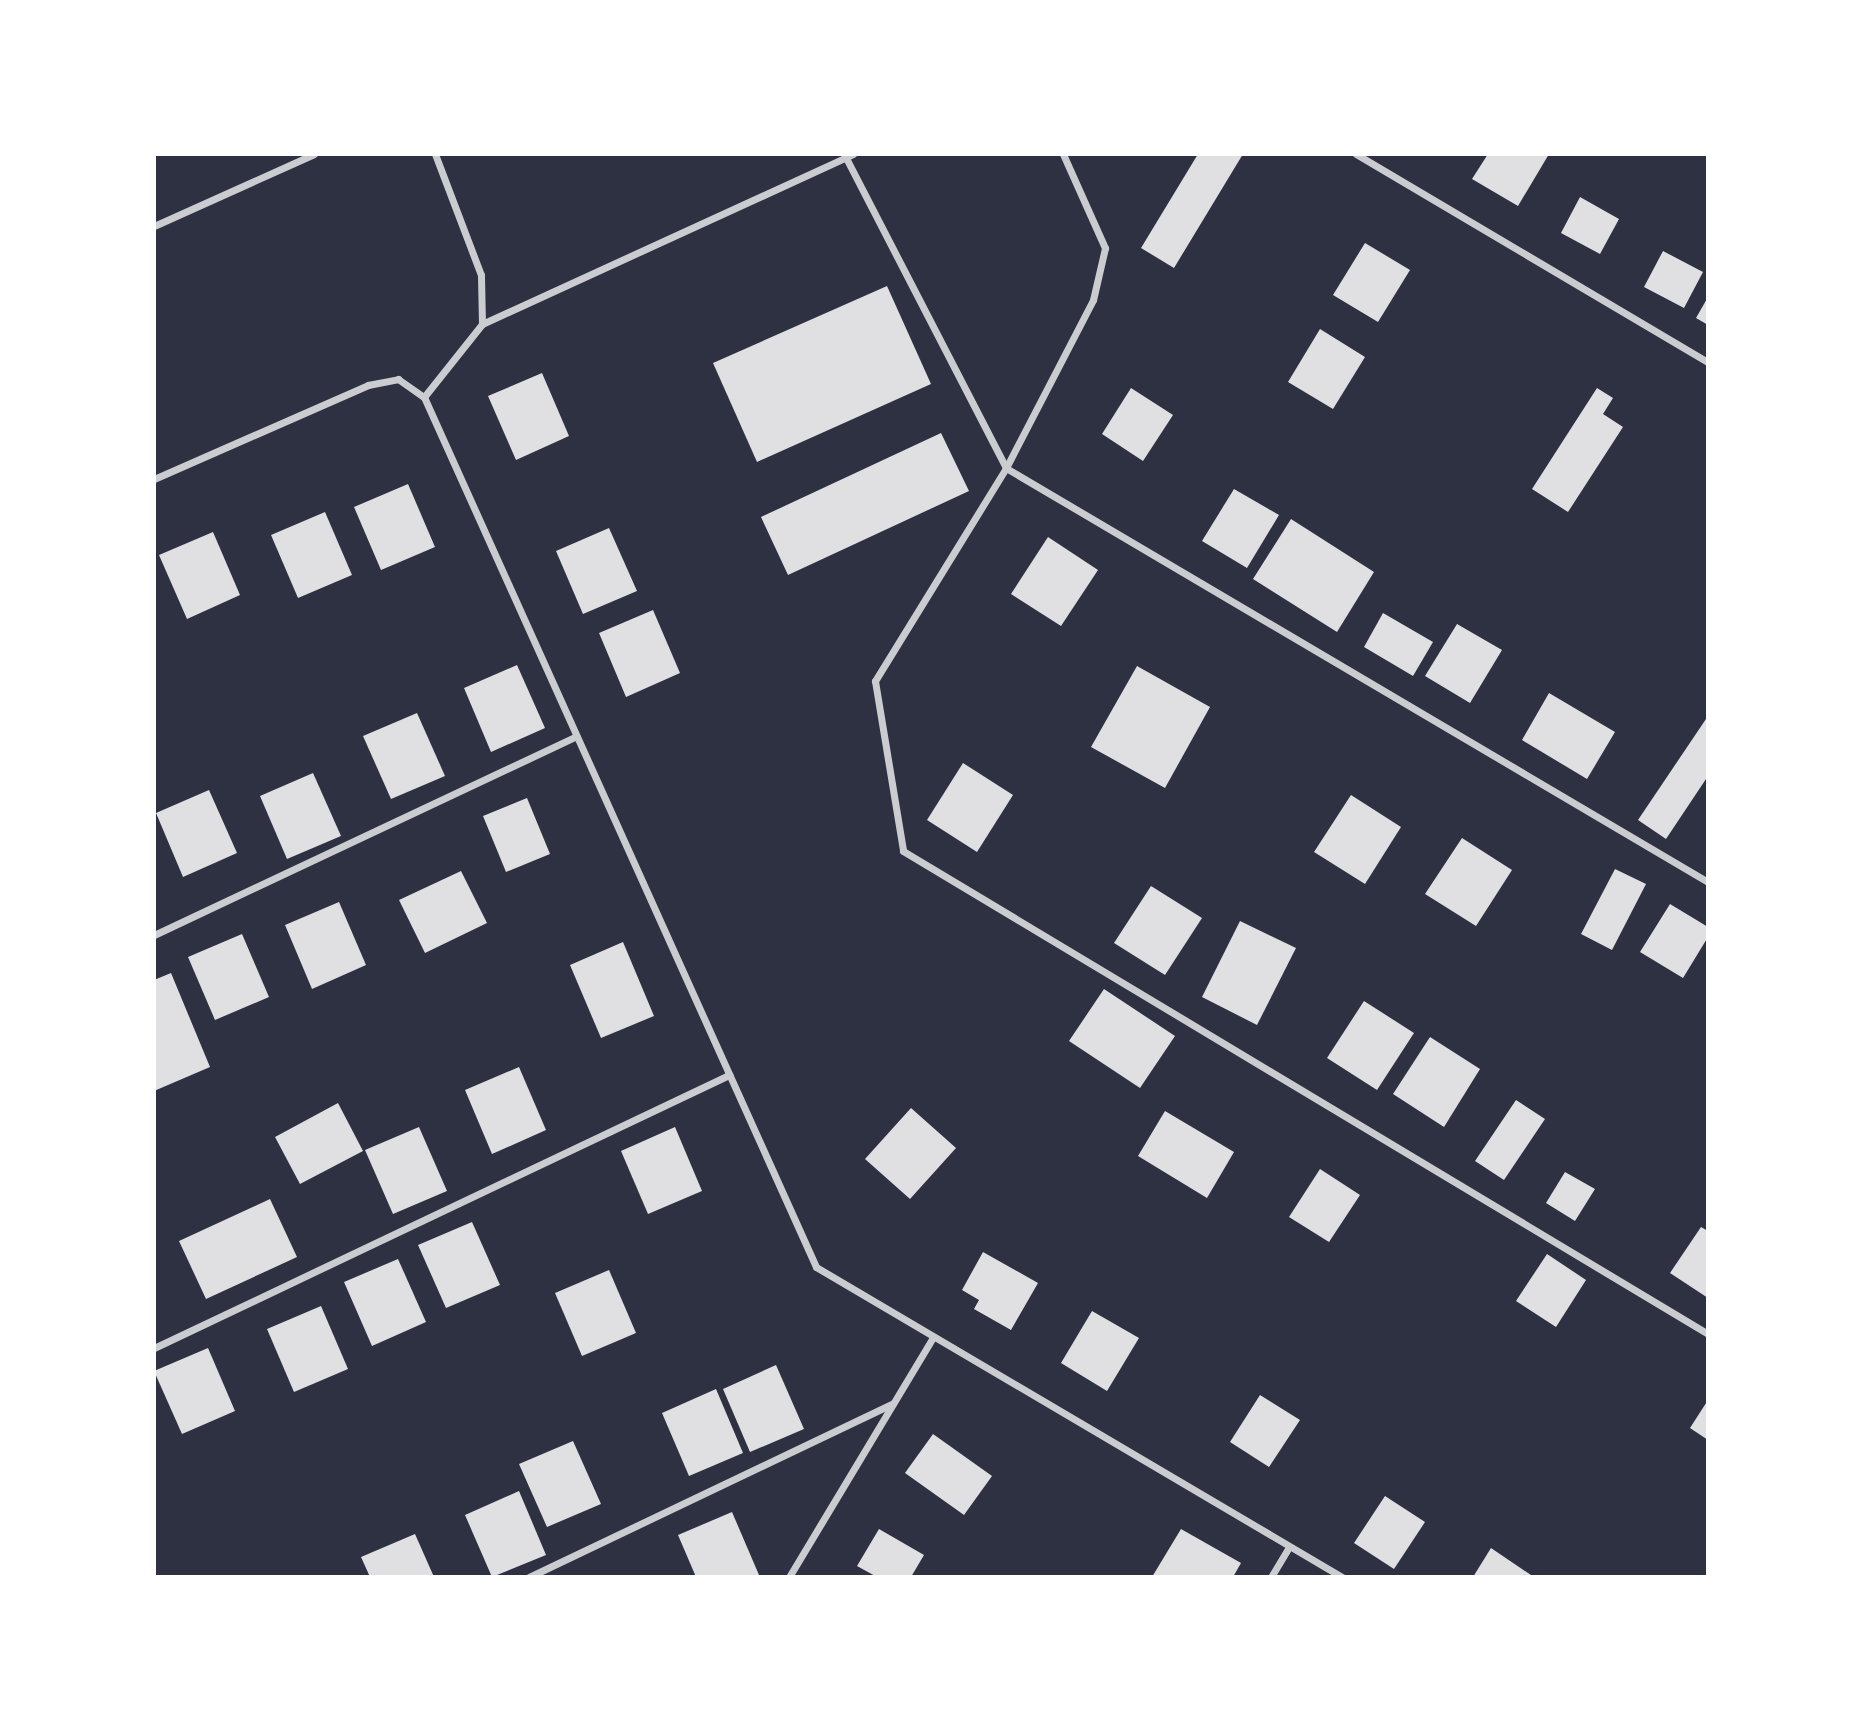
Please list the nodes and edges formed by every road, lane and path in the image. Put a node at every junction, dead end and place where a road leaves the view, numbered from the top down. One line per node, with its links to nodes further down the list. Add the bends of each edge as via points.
1 (314, 154): 6 (street)
2 (435, 154): 7 (street, via 481,275)
3 (1063, 154): 10 (street, via 1105,248 1093,300)
4 (1356, 154): 8 (street)
5 (847, 155): 7 (street); 10 (street)
6 (154, 226)
7 (482, 324): 9 (street)
8 (1708, 362)
9 (424, 397): 11 (street, via 398,379 368,385); 12 (street)
10 (1006, 468): 13 (street); 16 (street, via 875,681 903,851)
11 (154, 479)
12 (576, 736): 14 (street); 15 (street)
13 (1708, 882)
14 (154, 935)
15 (729, 1075): 17 (street, via 816,1268); 18 (street)
16 (1708, 1334)
17 (933, 1337): 19 (street); 20 (street)
18 (154, 1348)
19 (893, 1403): 21 (street); 22 (street)
20 (1289, 1548): 23 (street); 24 (street)
21 (529, 1577)
22 (789, 1577)
23 (1271, 1577)
24 (1342, 1577)

